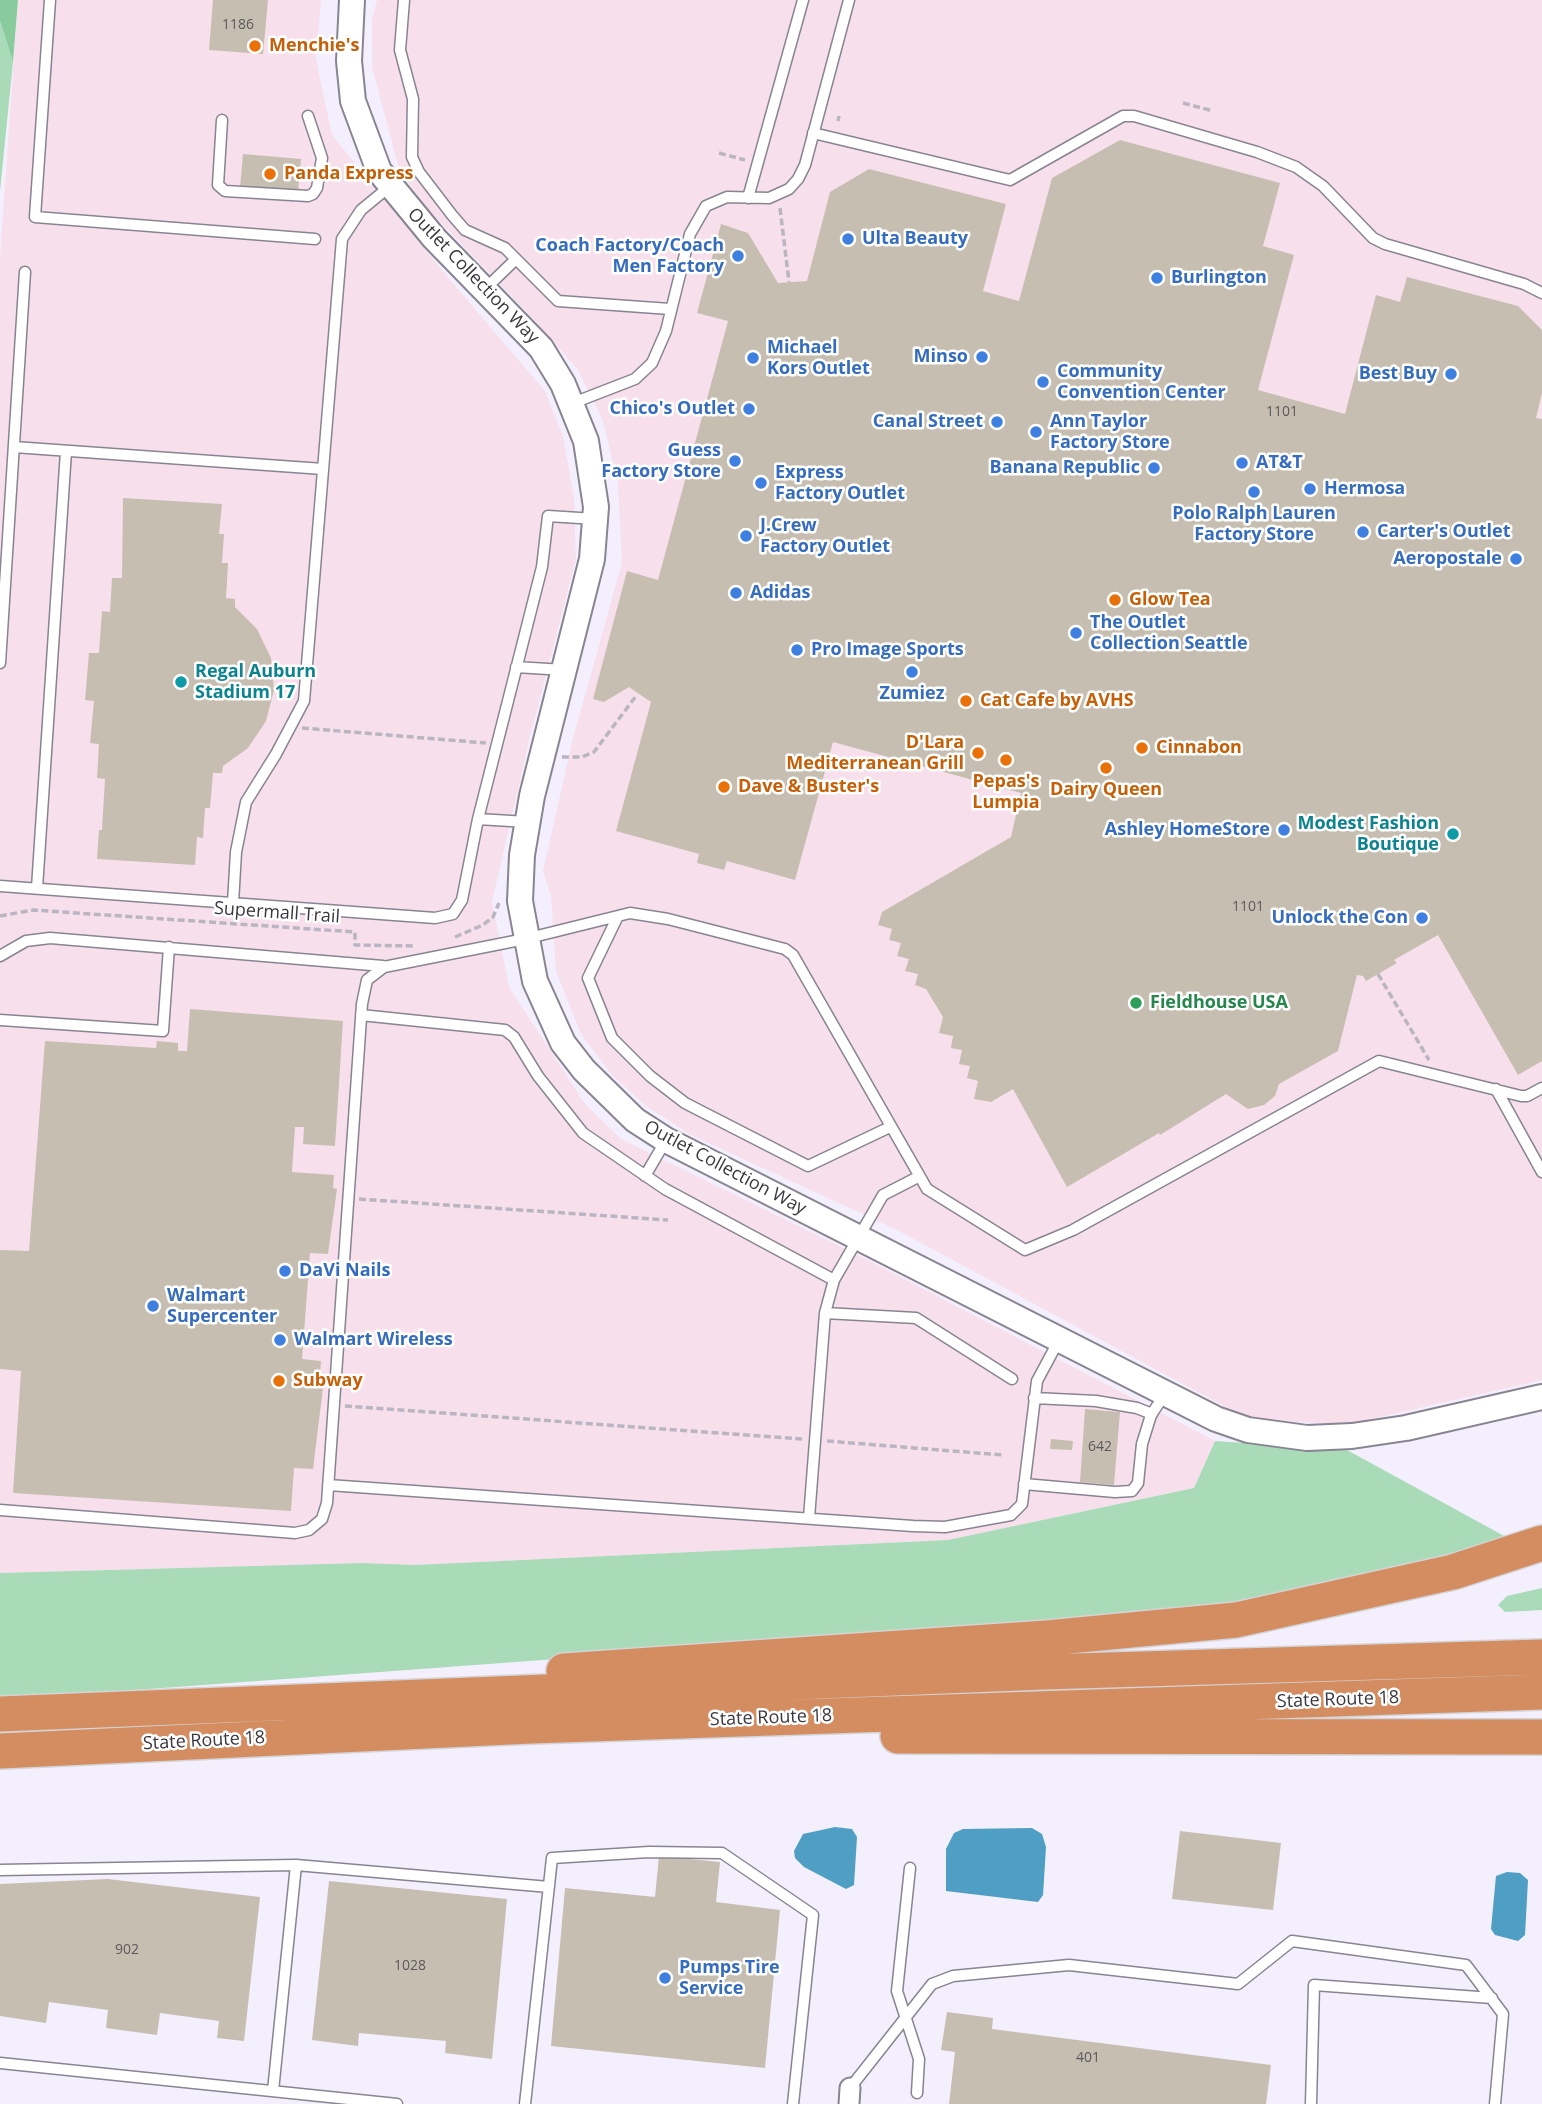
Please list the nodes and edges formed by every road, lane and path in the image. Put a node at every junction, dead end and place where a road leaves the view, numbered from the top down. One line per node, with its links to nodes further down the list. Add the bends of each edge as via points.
1 (50, 0): 16 (lane, via 34,217)
2 (352, 0): 13 (street, Outlet Collection Way, via 349,61 353,101 371,154)
3 (404, 0): 17 (lane, via 400,50 413,99 411,150 415,166 465,230 505,248)
4 (803, 0): 15 (lane)
5 (849, 0): 10 (lane)
6 (1183, 103): 7 (path)
7 (1213, 111)
8 (308, 116): 9 (lane, via 322,158 317,188 309,196 225,191 218,185)
9 (222, 120)
10 (813, 133): 14 (lane, via 798,179); 21 (lane, via 1010,180 1124,116 1134,116 1296,167 1384,244)
11 (719, 153): 12 (path)
12 (748, 161)
13 (389, 187): 20 (street, Outlet Collection Way); 26 (lane, via 361,210 342,239)
14 (774, 197): 15 (lane); 19 (path, via 779,203)
15 (748, 198): 22 (lane, via 717,200 699,214)
16 (315, 239)
17 (516, 259): 20 (lane); 22 (lane, via 558,301)
18 (25, 272): 24 (lane)
19 (789, 282)
20 (485, 289): 23 (street, Outlet Collection Way, via 541,348)
21 (1542, 293)
22 (670, 309): 23 (lane, via 662,344 646,370 635,379)
23 (572, 403): 27 (street, Outlet Collection Way, via 586,441)
24 (14, 447): 25 (lane); 28 (lane)
25 (66, 451): 26 (lane); 38 (lane)
26 (323, 469): 32 (lane, via 304,701)
27 (596, 519): 29 (lane, via 548,516 542,567); 30 (street, Outlet Collection Way, via 592,559)
28 (0, 663)
29 (516, 667): 30 (lane); 33 (lane)
30 (564, 670): 34 (street, Outlet Collection Way)
31 (635, 696): 34 (path, via 594,752 571,759)
32 (293, 724): 33 (path, via 308,730); 40 (lane, via 246,802 236,852)
33 (496, 744): 35 (lane)
34 (543, 753): 36 (street, Outlet Collection Way)
35 (478, 818): 36 (lane); 40 (lane, via 461,904 449,917)
36 (527, 822): 39 (street, Outlet Collection Way)
37 (0, 886): 38 (lane)
38 (37, 888): 40 (lane)
39 (520, 901): 43 (street, Outlet Collection Way); 44 (path, via 499,900 484,925)
40 (233, 903)
41 (0, 916): 45 (path, Supermall Trail, via 24,910 56,911 355,932 355,945)
42 (617, 918): 43 (lane); 55 (lane, via 643,914 789,951); 55 (lane, via 588,978 612,1038 685,1103 808,1166)
43 (525, 939): 48 (lane); 56 (street, Outlet Collection Way, via 535,981 564,1043 611,1099)
44 (444, 941)
45 (422, 945)
46 (169, 947): 47 (lane, via 37,938); 48 (lane); 51 (lane, via 163,1031)
47 (0, 956)
48 (384, 967): 50 (lane, via 367,981)
49 (1378, 974): 52 (path)
50 (361, 1015): 58 (lane, via 505,1030 583,1133); 60 (lane)
51 (0, 1020)
52 (1437, 1074): 54 (lane); 59 (lane, via 1376,1062 1073,1230 1025,1250 938,1199)
53 (1542, 1088): 54 (lane, via 1527,1096)
54 (1496, 1089): 57 (lane)
55 (891, 1127): 59 (lane)
56 (666, 1140): 58 (lane); 62 (street, Outlet Collection Way)
57 (1542, 1172)
58 (645, 1176): 63 (lane)
59 (918, 1177): 62 (lane, via 883,1195)
60 (348, 1198): 61 (path); 70 (lane)
61 (668, 1220)
62 (857, 1236): 63 (lane); 65 (street, Outlet Collection Way)
63 (834, 1280): 64 (lane)
64 (825, 1313): 66 (lane, via 916,1318); 72 (lane)
65 (1059, 1339): 67 (street, Outlet Collection Way); 69 (lane, via 1037,1381)
66 (1012, 1379)
67 (1166, 1393): 68 (street, Outlet Collection Way, via 1248,1430 1307,1438 1406,1428); 71 (lane)
68 (1542, 1397)
69 (1034, 1398): 71 (lane, via 1096,1401); 74 (lane)
70 (334, 1405): 72 (path); 75 (lane)
71 (1152, 1414): 74 (lane, via 1142,1444 1138,1483 1132,1490)
72 (815, 1440): 73 (path); 77 (lane)
73 (1003, 1455)
74 (1024, 1484): 77 (lane, via 1018,1511 945,1527)
75 (328, 1485): 76 (lane, via 322,1519 309,1530 295,1533); 77 (lane)
76 (0, 1510)
77 (809, 1518)
78 (1542, 1543): 83 (highway, via 1453,1572 1309,1606 1151,1630)
79 (1542, 1645): 81 (highway, via 1435,1652)
80 (1542, 1657): 81 (highway, State Route 18)
81 (1387, 1661): 83 (highway, State Route 18)
82 (1542, 1692): 85 (highway, State Route 18)
83 (34, 1712): 84 (highway, State Route 18)
84 (0, 1714)
85 (531, 1727): 86 (highway, via 872,1736); 89 (highway, State Route 18)
86 (1431, 1737): 87 (highway); 88 (highway)
87 (1542, 1737)
88 (1542, 1745)
89 (0, 1751)
90 (296, 1864): 92 (lane); 93 (lane); 97 (lane)
91 (909, 1868): 95 (lane, via 897,1991)
92 (0, 1870)
93 (549, 1887): 101 (lane); 102 (lane, via 552,1858 722,1853 813,1915)
94 (1492, 1998): 95 (lane, via 1466,1965 1292,1941 1238,1983 1069,1965 953,1976 932,1984); 103 (lane, via 1314,1985); 104 (lane, via 1503,2014)
95 (906, 2018): 98 (lane, via 919,2059); 99 (lane)
96 (0, 2063): 97 (lane)
97 (273, 2091): 100 (lane)
98 (917, 2093)
99 (850, 2096)
100 (397, 2104)
101 (525, 2104)
102 (793, 2104)
103 (1311, 2104)
104 (1495, 2104)

